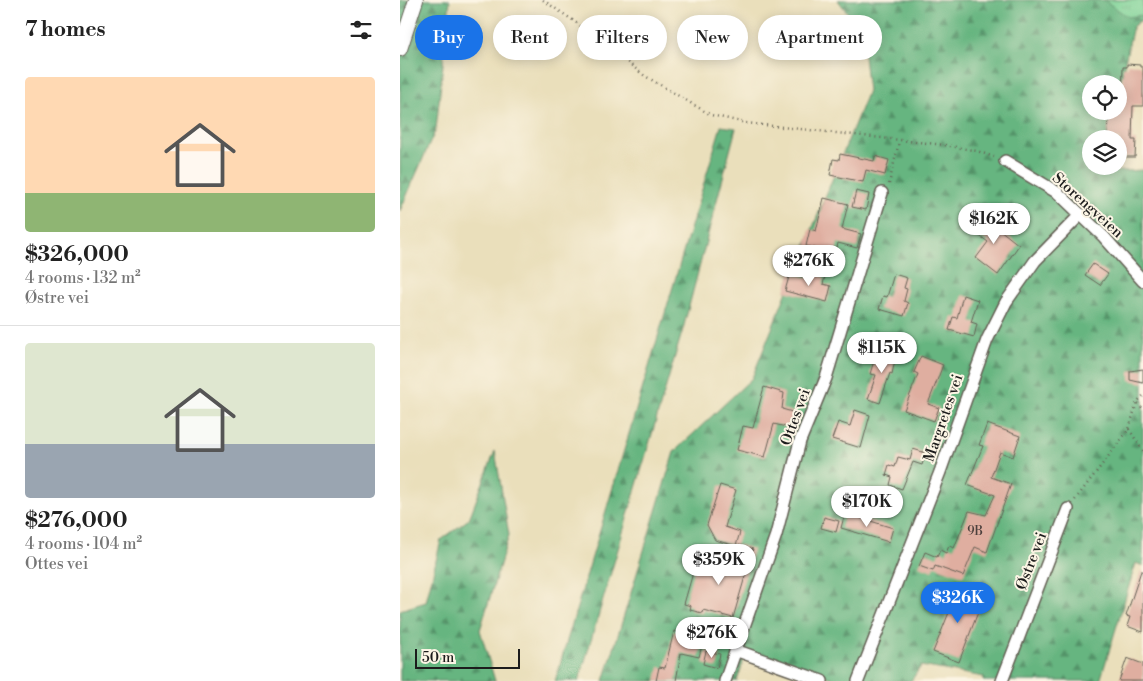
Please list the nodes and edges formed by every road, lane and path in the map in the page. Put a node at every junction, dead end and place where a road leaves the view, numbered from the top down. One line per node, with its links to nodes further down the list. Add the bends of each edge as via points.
1 (416, 0): 3 (street)
2 (543, 0): 4 (path, via 645,76 711,115 746,124)
3 (400, 49)
4 (899, 142): 5 (path, via 969,149); 6 (path, via 892,180)
5 (1005, 160): 7 (street, Storengveien, via 1058,193)
6 (882, 193): 15 (street, Ottes vei, via 829,369 800,441 776,535)
7 (1080, 214): 8 (street, Storengveien); 18 (street, Margretes vei, via 1035,261 1006,302 987,340 940,472)
8 (1143, 281)
9 (1143, 396): 10 (path)
10 (1137, 402): 11 (path); 12 (path)
11 (1143, 409)
12 (1130, 429): 13 (path); 14 (path)
13 (1143, 451)
14 (1068, 509): 19 (street, Østre vei)
15 (735, 650): 16 (street, Ottes vei); 17 (street)
16 (725, 681)
17 (822, 681)
18 (858, 681)
19 (1002, 681)

